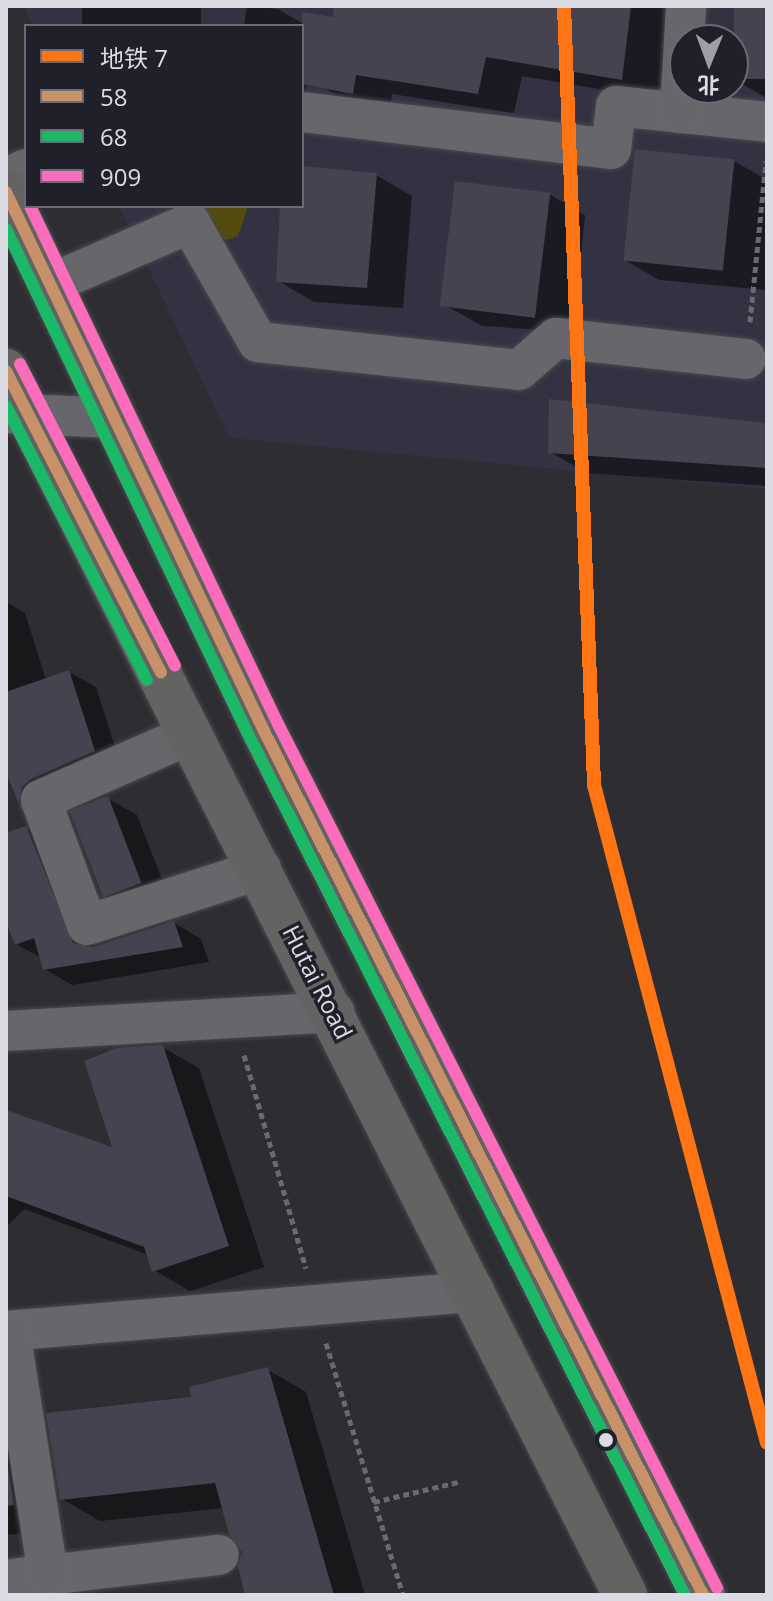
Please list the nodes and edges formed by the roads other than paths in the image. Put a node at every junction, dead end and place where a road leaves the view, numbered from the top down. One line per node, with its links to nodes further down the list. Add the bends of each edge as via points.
1 (686, 6): 3 (street)
2 (304, 112): 3 (street, via 611,149 616,106)
3 (680, 113): 4 (street)
4 (767, 122)
5 (6, 192): 6 (main road)
6 (50, 284): 7 (street, via 190,223 258,342 519,370 556,338); 10 (main road)
7 (746, 359)
8 (6, 371): 9 (main road, Hutai Road)
9 (17, 413): 10 (street); 11 (main road, Hutai Road)
10 (114, 418): 21 (main road, via 264,731)
11 (191, 734): 12 (main road, Hutai Road); 12 (street, via 41,800 87,925)
12 (261, 869): 13 (main road, Hutai Road)
13 (334, 1012): 14 (street); 15 (main road, Hutai Road)
14 (6, 1031)
15 (474, 1292): 16 (street); 20 (main road, Hutai Road)
16 (8, 1331): 18 (street)
17 (219, 1555): 18 (street)
18 (48, 1574): 19 (street)
19 (6, 1580)
20 (625, 1595)
21 (703, 1595)

